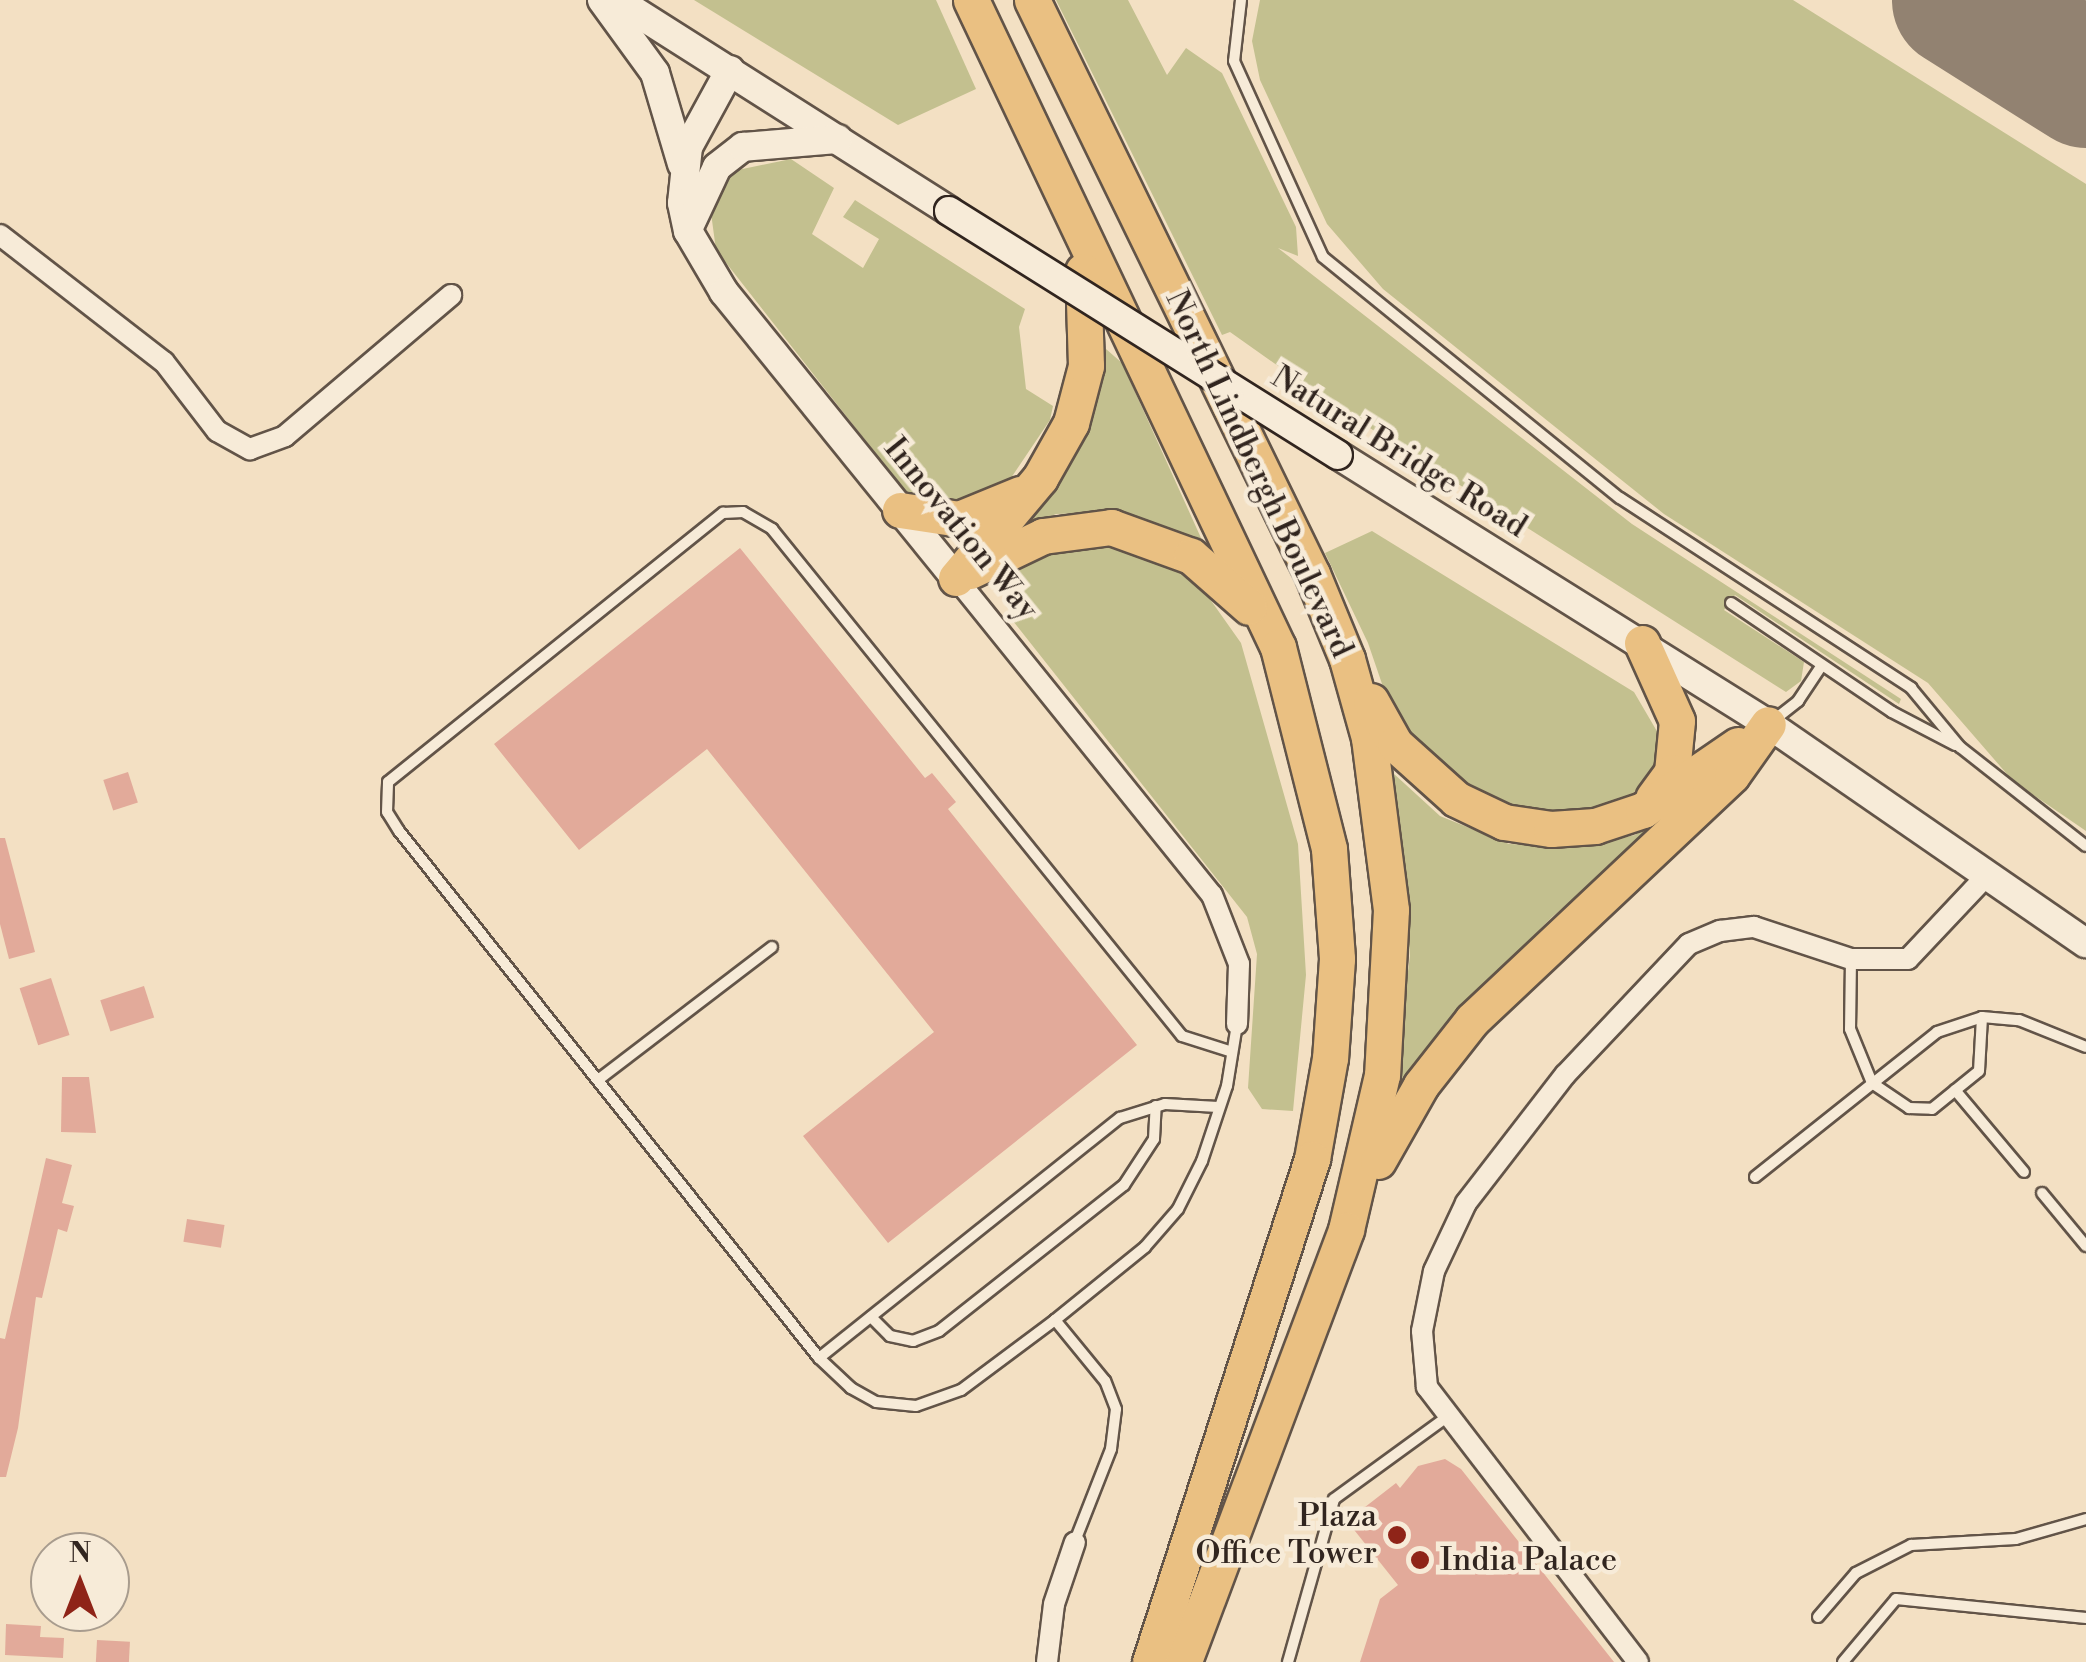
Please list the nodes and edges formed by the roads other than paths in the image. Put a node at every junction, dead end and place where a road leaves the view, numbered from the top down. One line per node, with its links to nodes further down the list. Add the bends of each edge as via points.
1 (602, 0): 8 (main road, via 668,98)
2 (617, 0): 6 (main road, Natural Bridge Road)
3 (970, 0): 9 (highway, North Lindbergh Boulevard)
4 (1032, 0): 19 (highway, North Lindbergh Boulevard)
5 (1241, 0): 22 (lane, via 1234,61 1324,257 1620,498 1912,688)
6 (730, 70): 7 (main road, Natural Bridge Road); 8 (main road, Innovation Way, via 688,147)
7 (840, 139): 10 (main road, via 743,148 718,166); 17 (main road, Natural Bridge Road, bridge)
8 (683, 170): 10 (main road, Innovation Way)
9 (1072, 214): 13 (highway, via 1089,319 1086,366 1071,424); 18 (highway, North Lindbergh Boulevard)
10 (688, 231): 14 (main road, Innovation Way, via 724,292)
11 (0, 235): 12 (street, via 164,362 217,431 250,448 285,436)
12 (450, 294)
13 (1040, 478): 14 (highway, via 980,514 959,519); 15 (highway)
14 (900, 510): 15 (main road, Innovation Way)
15 (956, 578): 18 (highway, via 1043,536 1111,528 1151,537 1221,577); 30 (street, Innovation Way, via 1212,895 1239,964)
16 (1731, 603): 20 (lane)
17 (1642, 643): 21 (main road, Natural Bridge Road); 23 (highway, via 1677,722 1672,772)
18 (1278, 647): 52 (highway, North Lindbergh Boulevard, via 1329,850 1337,959 1330,1058 1293,1224)
19 (1346, 659): 23 (highway, via 1395,744 1456,800 1504,822 1551,829 1596,826); 41 (highway, North Lindbergh Boulevard, via 1369,738 1381,822 1391,988 1382,1075)
20 (1822, 665): 21 (lane, via 1798,701); 22 (lane)
21 (1768, 724): 23 (highway); 25 (main road, Natural Bridge Road); 41 (highway, via 1732,775 1472,1020 1386,1142)
22 (1960, 747): 24 (lane)
23 (1643, 810)
24 (2086, 846)
25 (1988, 874): 26 (main road, Natural Bridge Road); 28 (street, via 1908,960)
26 (2086, 943)
27 (772, 947): 33 (lane)
28 (1851, 959): 34 (lane, via 1850,1029); 46 (street, via 1754,927 1720,931 1689,944 1565,1076 1466,1203 1434,1272 1422,1349 1427,1387)
29 (1982, 1016): 31 (lane, via 2035,1023); 34 (lane, via 1937,1032); 35 (lane, via 1979,1072)
30 (1236, 1024): 32 (lane)
31 (2086, 1047)
32 (1232, 1052): 33 (lane, via 1182,1036 772,530 743,512 723,513 388,782 387,812 399,831); 37 (lane)
33 (598, 1080): 45 (lane)
34 (1872, 1083): 35 (lane, via 1908,1108 1932,1109); 39 (lane)
35 (1956, 1090): 38 (lane)
36 (1156, 1106): 37 (lane); 43 (lane, via 1120,1118); 43 (lane, via 1154,1139 1124,1185 940,1331 913,1341 890,1336)
37 (1218, 1108): 44 (lane, via 1178,1208 1145,1247)
38 (2024, 1172)
39 (1755, 1177)
40 (2042, 1194): 42 (lane)
41 (1346, 1230): 53 (highway, North Lindbergh Boulevard)
42 (2086, 1246)
43 (870, 1317): 45 (lane)
44 (1055, 1320): 45 (lane, via 961,1390 916,1406 876,1402); 48 (lane, via 1104,1382 1116,1409 1111,1448)
45 (819, 1358)
46 (1448, 1417): 54 (lane, via 1334,1499); 55 (street)
47 (2086, 1519): 49 (lane, via 2016,1540 1912,1545 1856,1574)
48 (1075, 1542): 51 (street, via 1054,1604)
49 (1818, 1617)
50 (2086, 1618): 56 (lane, via 1896,1598)
51 (1047, 1662)
52 (1150, 1662)
53 (1184, 1662)
54 (1288, 1662)
55 (1638, 1662)
56 (1844, 1662)

